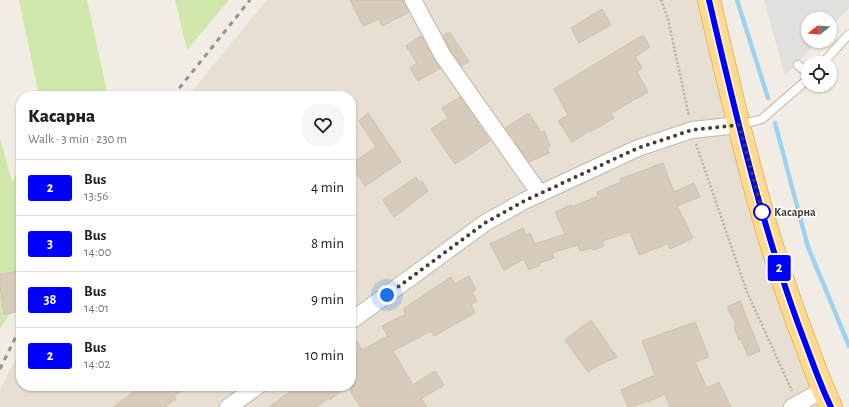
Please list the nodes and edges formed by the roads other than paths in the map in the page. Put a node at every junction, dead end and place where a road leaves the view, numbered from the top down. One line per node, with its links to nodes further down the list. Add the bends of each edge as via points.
1 (413, 0): 9 (street, via 443,56)
2 (710, 0): 8 (main road)
3 (849, 34): 4 (lane)
4 (829, 56)
5 (798, 65): 6 (lane)
6 (801, 68)
7 (801, 85): 8 (lane, via 762,119)
8 (739, 125): 9 (street, via 692,130 638,148); 12 (main road, via 790,303)
9 (540, 194): 10 (street, via 485,223)
10 (356, 317)
11 (251, 391): 14 (street)
12 (827, 399): 13 (street)
13 (795, 405)
14 (228, 407)

